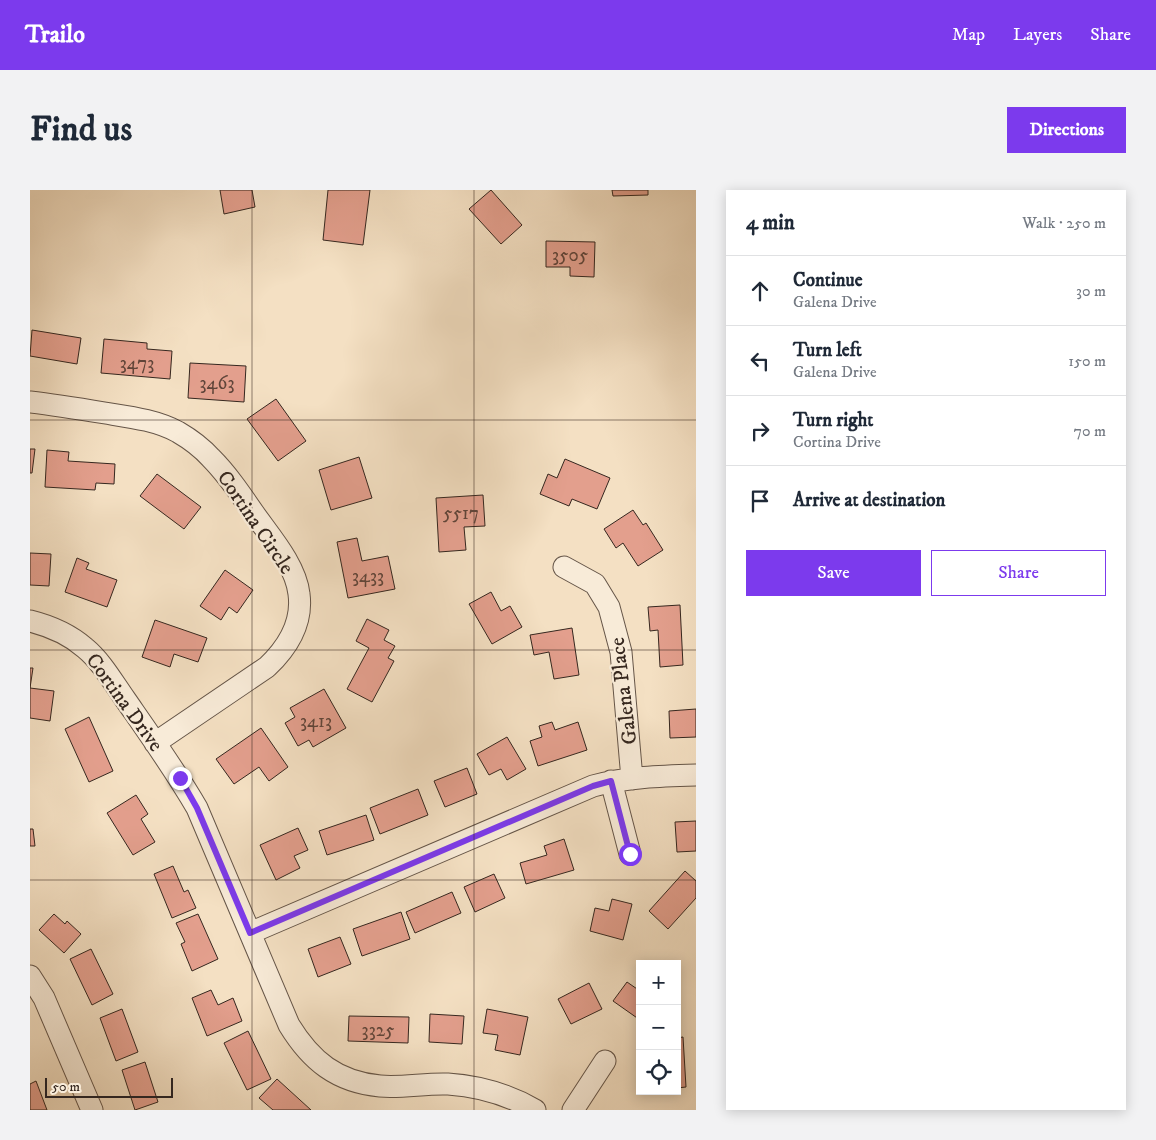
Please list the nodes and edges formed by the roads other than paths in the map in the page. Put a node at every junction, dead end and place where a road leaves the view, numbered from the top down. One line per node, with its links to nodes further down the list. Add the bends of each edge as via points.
1 (30, 402): 4 (street, Cortina Circle, via 138,418 178,432 210,456 225,473 292,571 299,594 298,619 280,654 267,667)
2 (564, 567): 6 (street, Galena Place, via 595,584 609,606 621,652)
3 (30, 621): 4 (street, Cortina Drive, via 54,629 86,648)
4 (155, 743): 8 (street, Cortina Drive, via 197,808)
5 (696, 775): 6 (street)
6 (622, 780): 7 (street, Galena Place); 8 (street, via 593,786)
7 (630, 854)
8 (250, 933): 12 (street, Cortina Drive, via 289,1026 301,1046 317,1062 356,1082 380,1086 449,1084 472,1087 501,1094)
9 (30, 976): 11 (street, via 44,998)
10 (605, 1061): 13 (street)
11 (92, 1110)
12 (535, 1110)
13 (573, 1110)

